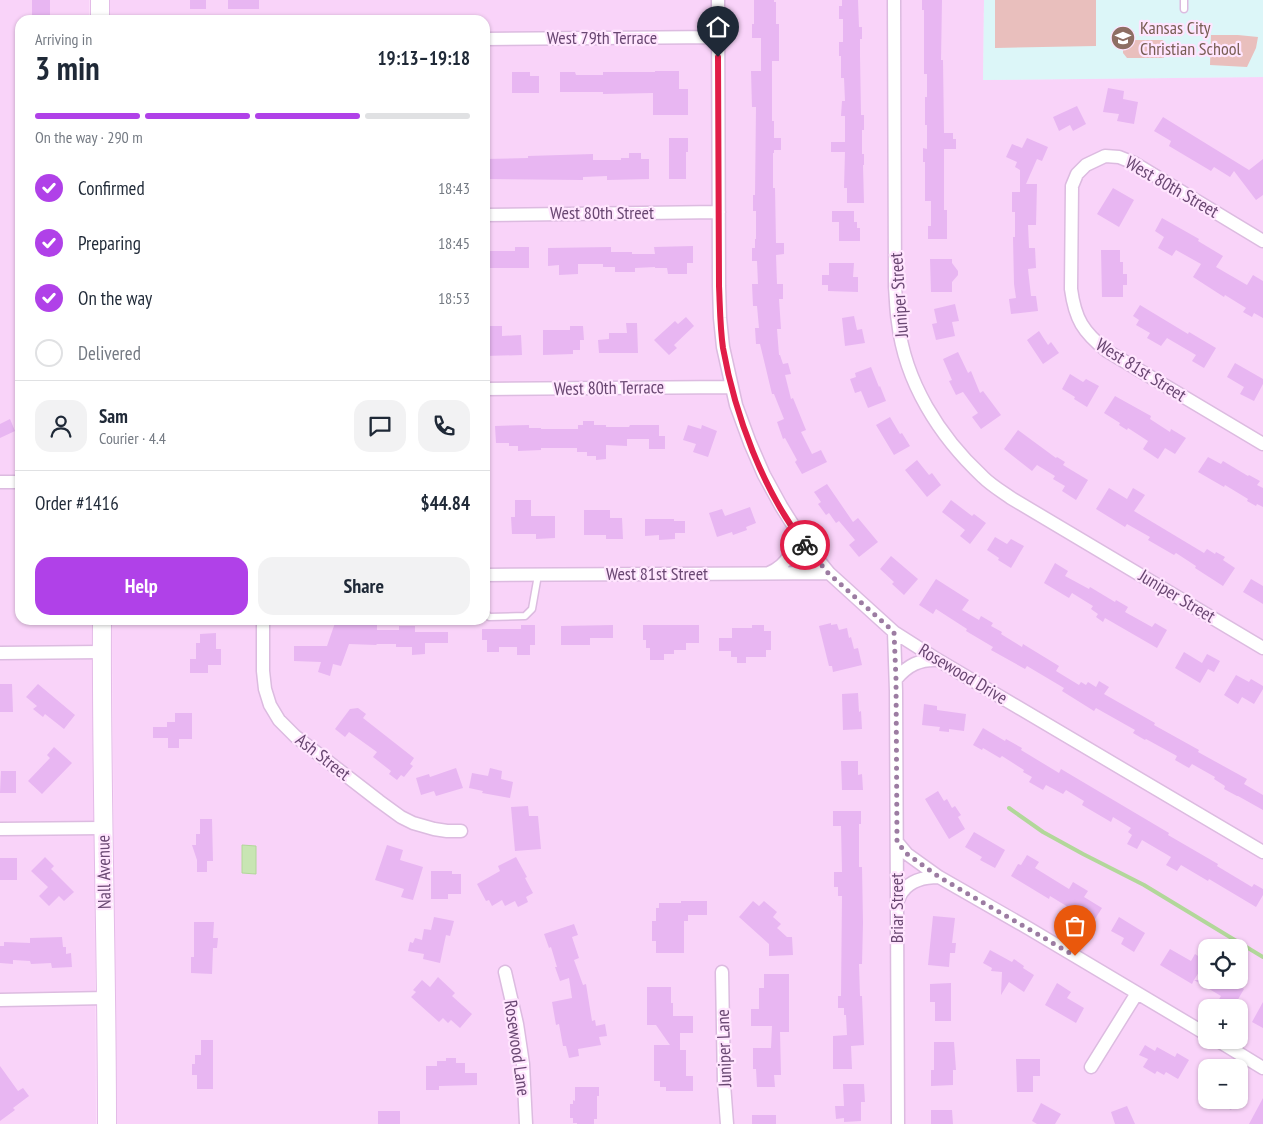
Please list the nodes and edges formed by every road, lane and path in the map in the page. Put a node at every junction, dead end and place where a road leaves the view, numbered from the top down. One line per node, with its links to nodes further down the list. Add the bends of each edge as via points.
1 (100, 0): 6 (main road)
2 (718, 0): 7 (street, Rosewood Drive)
3 (894, 0): 27 (street, Juniper Street, via 895,287 904,355 924,404 960,454 1011,498)
4 (1184, 0): 5 (lane)
5 (1184, 10)
6 (100, 15)
7 (718, 37): 8 (street, West 79th Terrace); 10 (street, Rosewood Drive)
8 (490, 39)
9 (1079, 171): 12 (street, West 80th Street, via 1086,164 1105,156 1119,157); 15 (street, West 81st Street, via 1072,186 1071,289 1073,305 1083,328 1107,351)
10 (719, 212): 11 (street, West 80th Street); 13 (street, Rosewood Drive, via 720,318)
11 (490, 214)
12 (1263, 241)
13 (732, 387): 14 (street, West 80th Terrace); 18 (street, Rosewood Drive, via 750,443)
14 (490, 389)
15 (1263, 444)
16 (0, 482): 17 (street)
17 (15, 482)
18 (794, 529): 19 (street, Rosewood Drive); 20 (street, via 794,544 787,559)
19 (828, 573): 20 (street, West 81st Street); 26 (street, Rosewood Drive)
20 (767, 574): 22 (street, West 81st Street)
21 (490, 575): 22 (street, West 81st Street)
22 (538, 575): 23 (lane, via 532,609 525,616)
23 (490, 617)
24 (102, 625): 28 (main road, Nall Avenue)
25 (263, 625): 34 (street, Ash Street, via 265,689 279,720 294,736 401,817 412,823)
26 (894, 632): 30 (street, Rosewood Drive); 31 (street, Briar Street)
27 (1263, 648)
28 (102, 652): 29 (street); 32 (main road, Nall Avenue)
29 (0, 653)
30 (938, 660): 31 (street, via 928,659 913,664); 36 (street, Rosewood Drive)
31 (896, 679): 35 (street, Briar Street)
32 (103, 828): 33 (street); 42 (main road, Nall Avenue)
33 (0, 829)
34 (462, 831)
35 (897, 842): 37 (street, via 907,854); 38 (street, Briar Street)
36 (1263, 852)
37 (939, 877): 38 (street, via 908,886); 41 (street)
38 (897, 903): 51 (street, Briar Street)
39 (505, 972): 49 (street, Rosewood Lane, via 523,1064)
40 (722, 972): 50 (street, Juniper Lane)
41 (1136, 992): 44 (street); 46 (street)
42 (107, 998): 43 (street); 48 (main road, Nall Avenue)
43 (0, 1000)
44 (1198, 1029)
45 (1231, 1049): 47 (street)
46 (1091, 1067)
47 (1263, 1068)
48 (107, 1124)
49 (526, 1124)
50 (727, 1124)
51 (898, 1124)

